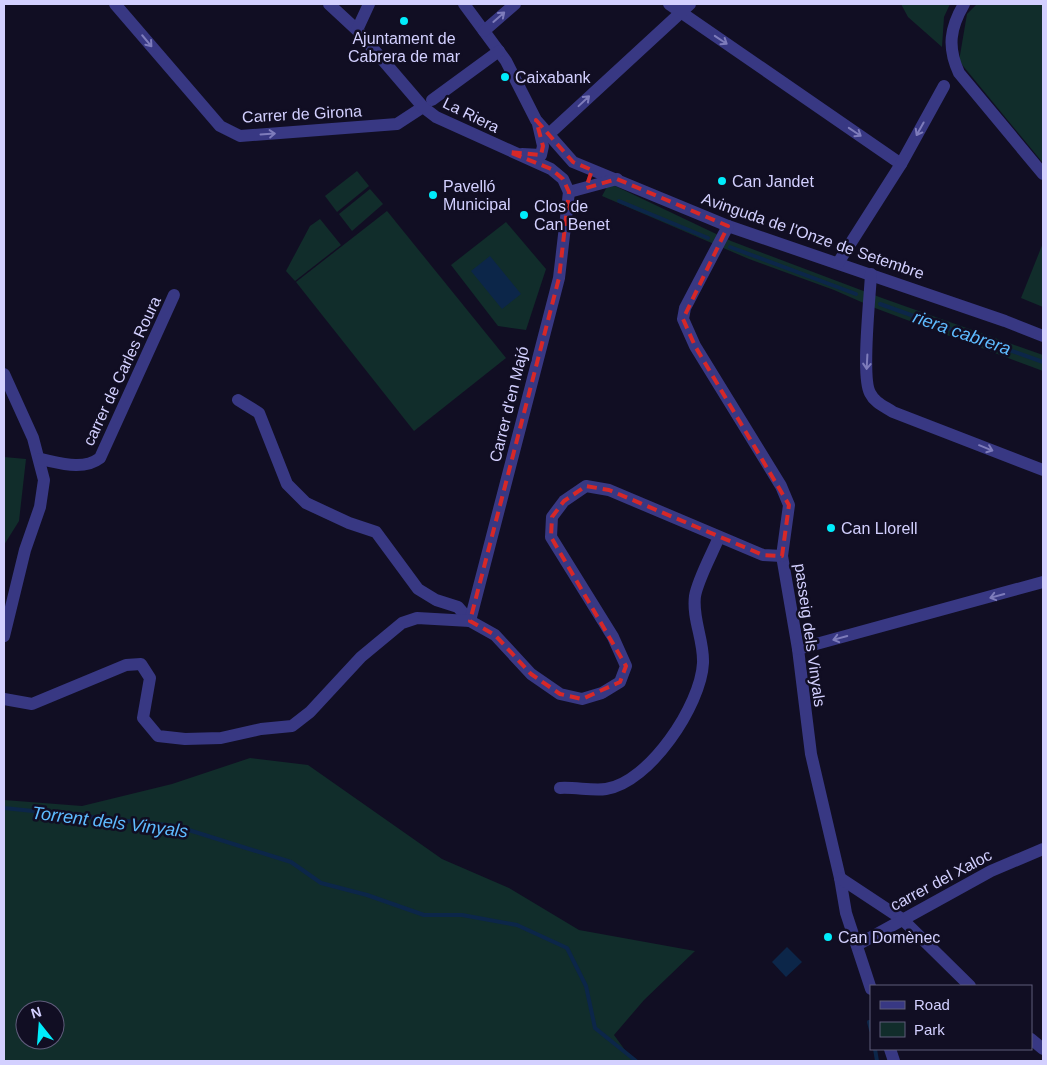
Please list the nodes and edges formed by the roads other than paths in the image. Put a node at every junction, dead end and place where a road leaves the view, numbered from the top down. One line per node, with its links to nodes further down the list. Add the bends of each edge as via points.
1 (116, 4): 13 (street, Carrer de Girona, one-way to 13, via 220,126 240,136 397,124)
2 (329, 4): 9 (street, La Riera)
3 (369, 4): 9 (street)
4 (464, 4): 10 (street)
5 (515, 4): 10 (street, one-way to 5)
6 (669, 4): 8 (street)
7 (964, 4): 21 (street, via 950,37 959,73)
8 (685, 8): 15 (street, one-way to 8); 18 (street, one-way to 18)
9 (357, 30): 13 (street, La Riera)
10 (484, 31): 11 (street)
11 (499, 51): 13 (street, Carrer de Girona); 14 (street)
12 (944, 86): 18 (street, one-way to 18)
13 (427, 103): 16 (street, La Riera, via 436,117)
14 (536, 120): 15 (street); 16 (street, via 544,146 541,155)
15 (549, 134): 17 (street)
16 (510, 152): 19 (street, La Riera)
17 (573, 162): 19 (street); 20 (street, Avinguda de l'Onze de Setembre)
18 (900, 164): 26 (street)
19 (550, 169): 24 (street, via 563,179)
20 (592, 170): 22 (street, Avinguda de l'Onze de Setembre); 23 (street)
21 (1043, 174)
22 (616, 179): 23 (street); 25 (street, Avinguda de l'Onze de Setembre)
23 (584, 189): 24 (street)
24 (569, 192): 37 (street, Carrer d'en Majó, via 558,278)
25 (726, 230): 26 (street, Avinguda de l'Onze de Setembre); 35 (street, passeig dels Vinyals, via 683,319 695,346 786,496 788,514)
26 (838, 264): 27 (street, Avinguda de l'Onze de Setembre)
27 (871, 274): 29 (street, Avinguda de l'Onze de Setembre); 33 (street, one-way to 33, via 866,372 868,391 876,402 893,412)
28 (174, 295): 32 (street, carrer de Carles Roura, via 100,458 92,464 81,465)
29 (1043, 336)
30 (4, 374): 32 (street)
31 (238, 400): 37 (street, via 259,413 287,484 306,503 376,532 418,588 436,600 458,607)
32 (40, 459): 38 (street, via 44,480 40,508 24,550)
33 (1043, 470)
34 (719, 537): 35 (street, via 763,555); 37 (street, via 609,490 586,486 564,500 552,517 551,537 613,637 626,666 620,682 582,700 560,694 531,674 495,635); 41 (street, via 695,594 694,612 702,641 703,665 695,694 672,736 653,763 631,779 606,789)
35 (782, 556): 39 (street, passeig dels Vinyals)
36 (1043, 582): 39 (street, one-way to 39)
37 (470, 621): 40 (street, via 417,618 402,623 361,657 310,712 292,726 221,738 158,736 143,718 150,678 141,664 126,665 32,704)
38 (4, 636)
39 (798, 649): 43 (street, passeig dels Vinyals, via 811,754)
40 (4, 699)
41 (560, 788)
42 (1043, 849): 44 (street, carrer del Xaloc, via 991,872)
43 (840, 878): 44 (street); 45 (street, passeig dels Vinyals, via 846,913)
44 (902, 919): 45 (street, carrer del Xaloc); 46 (street)
45 (857, 945): 47 (street, passeig dels Vinyals)
46 (969, 985)
47 (870, 986)
48 (1032, 1039): 49 (street)
49 (1043, 1049)

